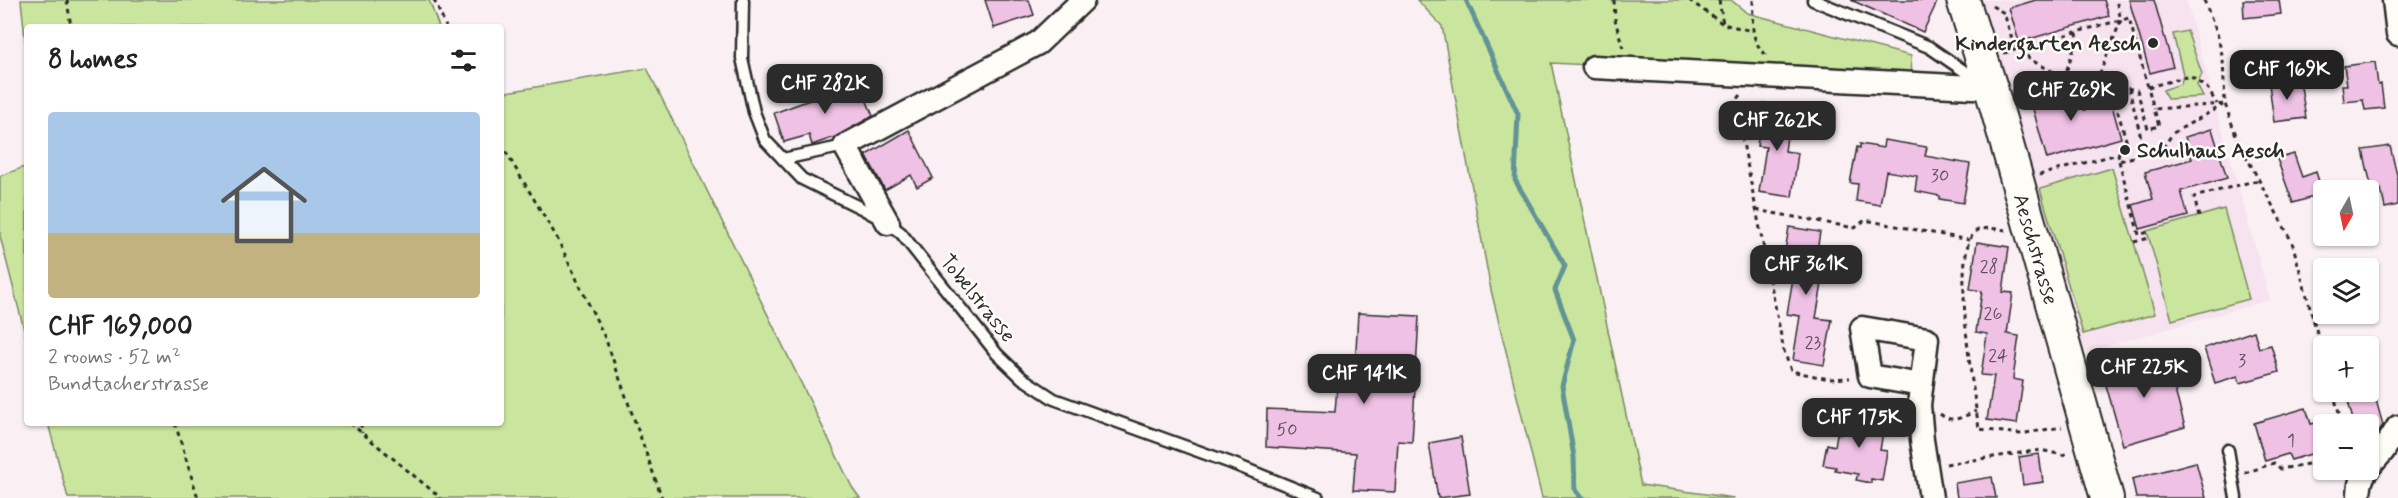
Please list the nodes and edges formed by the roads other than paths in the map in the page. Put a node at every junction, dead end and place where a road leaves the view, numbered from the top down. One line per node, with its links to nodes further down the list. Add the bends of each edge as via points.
1 (743, 0): 10 (lane, Tobelstrasse, via 742,58 754,112 765,140)
2 (1813, 0): 8 (lane, via 1929,47)
3 (1963, 0): 8 (main road, Aeschstrasse)
4 (2394, 0): 6 (street)
5 (1081, 1): 9 (street, via 1038,44)
6 (2398, 34)
7 (1594, 67): 8 (street)
8 (1990, 88): 19 (main road, Aeschstrasse)
9 (846, 146): 10 (lane); 11 (street)
10 (783, 159): 11 (lane, Tobelstrasse, via 802,179)
11 (888, 223): 17 (lane, Tobelstrasse, via 901,233 997,354 1022,378 1054,399)
12 (1920, 395): 12 (street, via 1927,339 1862,328 1870,376); 18 (street)
13 (2398, 427): 15 (street)
14 (2228, 450): 20 (lane)
15 (2379, 456)
16 (2362, 480): 21 (street)
17 (1318, 498)
18 (1931, 498)
19 (2108, 498)
20 (2236, 498)
21 (2359, 498)

